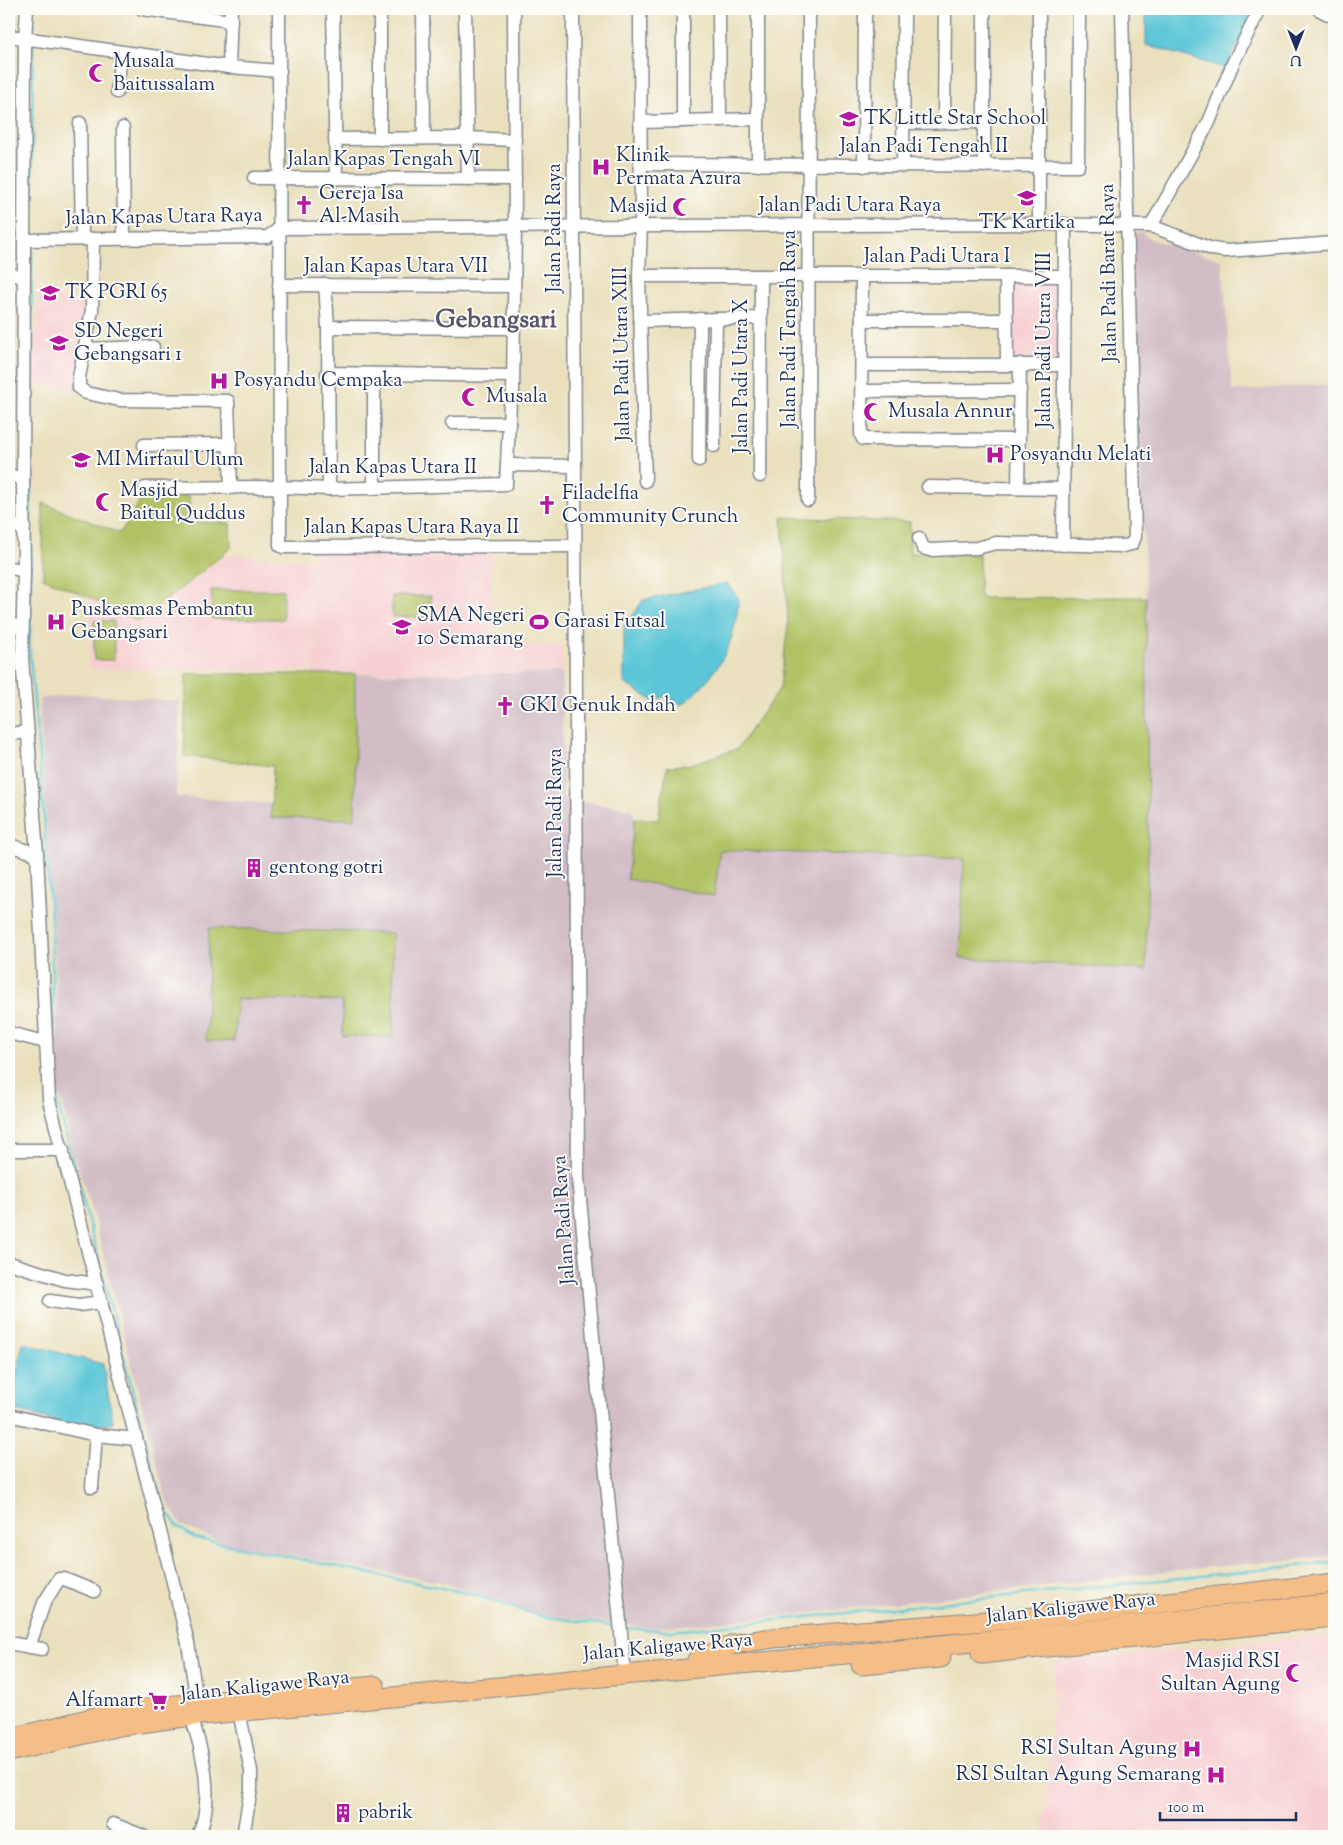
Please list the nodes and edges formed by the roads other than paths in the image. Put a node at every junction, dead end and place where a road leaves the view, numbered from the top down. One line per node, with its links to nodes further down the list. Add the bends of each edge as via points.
1 (27, 9): 27 (street)
2 (142, 9): 24 (street)
3 (280, 9): 30 (street)
4 (333, 9): 43 (street)
5 (380, 9): 44 (street)
6 (423, 9): 41 (street)
7 (465, 9): 42 (street)
8 (514, 9): 45 (street)
9 (573, 9): 63 (street, Jalan Padi Raya)
10 (640, 9): 35 (street, Jalan Padi Utara XIII)
11 (683, 9): 34 (street)
12 (719, 9): 33 (street)
13 (758, 9): 32 (street)
14 (809, 9): 48 (street, Jalan Padi Tengah Raya)
15 (865, 9): 49 (street)
16 (904, 9): 39 (street)
17 (945, 9): 36 (street)
18 (984, 9): 37 (street)
19 (1039, 9): 52 (street)
20 (1079, 9): 52 (street, Jalan Padi Tengah II, via 1078,166)
21 (1122, 9): 62 (street, Jalan Padi Barat Raya)
22 (1260, 9): 62 (street, via 1233,62 1209,122)
23 (1318, 9): 25 (street)
24 (231, 15): 29 (street)
25 (1334, 17)
26 (9, 36): 27 (street)
27 (30, 39): 28 (street); 68 (street)
28 (121, 52): 29 (street); 31 (street)
29 (228, 67): 30 (street)
30 (280, 71): 54 (street)
31 (117, 92)
32 (758, 119): 33 (street); 47 (street)
33 (720, 120): 34 (street)
34 (683, 121): 35 (street)
35 (640, 122): 46 (street, Jalan Padi Utara XIII)
36 (944, 122): 37 (street); 39 (street)
37 (984, 122): 51 (street)
38 (80, 123): 66 (street)
39 (902, 124): 50 (street)
40 (123, 128): 67 (street)
41 (424, 138): 42 (street); 44 (street)
42 (466, 138): 45 (street); 56 (street)
43 (335, 139): 44 (street); 55 (street)
44 (380, 139)
45 (515, 140): 57 (street)
46 (640, 164): 47 (street, Jalan Padi Tengah II); 60 (street, Jalan Padi Utara XIII)
47 (758, 165): 48 (street, Jalan Padi Tengah II)
48 (808, 165): 49 (street, Jalan Padi Tengah II); 61 (street, Jalan Padi Tengah Raya)
49 (864, 166): 50 (street, Jalan Padi Tengah II)
50 (903, 166): 51 (street, Jalan Padi Tengah II)
51 (984, 166): 52 (street, Jalan Padi Tengah II)
52 (1039, 166): 58 (street)
53 (254, 178): 54 (street, Jalan Kapas Tengah VI)
54 (281, 178): 55 (street, Jalan Kapas Tengah VI); 65 (street)
55 (336, 178): 56 (street, Jalan Kapas Tengah VI)
56 (468, 179): 57 (street, Jalan Kapas Tengah VI)
57 (515, 179): 64 (street)
58 (1039, 224): 59 (street, Jalan Padi Utara Raya); 61 (street, Jalan Padi Utara Raya)
59 (1065, 224): 62 (street, Jalan Padi Utara Raya); 75 (street, Jalan Padi Utara VIII)
60 (641, 225): 61 (street, Jalan Padi Utara Raya); 63 (street, Jalan Padi Utara Raya); 71 (street, Jalan Padi Utara XIII)
61 (810, 225): 77 (street, Jalan Padi Tengah Raya)
62 (1137, 225): 69 (street, Jalan Padi Utara Raya, via 1226,251); 127 (street, Jalan Padi Barat Raya, via 1135,537 1132,544 1123,546)
63 (573, 226): 64 (street, Jalan Kapas Utara Raya); 110 (street, Jalan Padi Raya)
64 (515, 227): 65 (street, Jalan Kapas Utara Raya); 80 (street)
65 (281, 228): 67 (street, Jalan Kapas Utara Raya, via 267,237); 79 (street)
66 (88, 239): 67 (street, Jalan Kapas Utara Raya); 68 (street, Jalan Kapas Utara Raya); 90 (street, via 92,310)
67 (124, 239)
68 (30, 240): 76 (street)
69 (1334, 243)
70 (9, 274): 76 (street)
71 (639, 276): 72 (street, Jalan Padi Utara I); 86 (street, Jalan Padi Utara XIII)
72 (761, 276): 77 (street, Jalan Padi Utara I); 81 (street, Jalan Padi Utara X)
73 (862, 276): 74 (street, Jalan Padi Utara I); 77 (street, Jalan Padi Utara I); 84 (street)
74 (1006, 276): 75 (street, Jalan Padi Utara I); 85 (street)
75 (1064, 276): 94 (street, Jalan Padi Utara VIII)
76 (23, 277): 113 (street)
77 (809, 277): 123 (street, Jalan Padi Tengah Raya)
78 (325, 284): 79 (street, Jalan Kapas Utara VII); 80 (street, Jalan Kapas Utara VII); 87 (street)
79 (279, 285): 115 (street)
80 (513, 286): 88 (street)
81 (760, 318): 83 (street); 112 (street, Jalan Padi Utara X)
82 (700, 319): 83 (street); 86 (street); 98 (street)
83 (716, 319): 99 (street)
84 (862, 320): 85 (street); 93 (street)
85 (1007, 320): 91 (street)
86 (640, 321): 114 (street, Jalan Padi Utara XIII)
87 (328, 327): 88 (street); 95 (street)
88 (513, 328): 97 (street)
89 (153, 347): 90 (street)
90 (83, 349): 105 (street, via 78,384 86,393 118,400 225,400 229,403)
91 (1007, 364): 92 (street); 93 (street)
92 (1020, 364): 94 (street); 100 (street)
93 (862, 365): 101 (street)
94 (1064, 366): 122 (street, Jalan Padi Utara VIII)
95 (327, 373): 96 (street); 121 (street)
96 (374, 374): 97 (street); 119 (street)
97 (512, 376): 103 (street)
98 (700, 383): 99 (street); 108 (street)
99 (714, 383): 107 (street)
100 (1020, 390): 101 (street); 104 (street)
101 (862, 391): 104 (street, via 861,435 867,439)
102 (452, 423): 103 (street)
103 (509, 423): 109 (street)
104 (1019, 440): 120 (street)
105 (230, 444): 106 (street); 118 (street)
106 (144, 445)
107 (714, 446)
108 (699, 460)
109 (507, 466): 110 (street); 119 (street, Jalan Kapas Utara II, via 507,482 503,485)
110 (574, 466): 128 (street, Jalan Padi Raya)
111 (9, 475): 113 (street)
112 (760, 476)
113 (23, 478): 125 (street)
114 (645, 481)
115 (278, 486): 118 (street, Jalan Kapas Utara II); 121 (street, Jalan Kapas Utara II); 128 (street, Jalan Kapas Utara Raya II, via 281,546)
116 (928, 487): 120 (street)
117 (145, 488): 118 (street, Jalan Kapas Utara II)
118 (231, 488)
119 (374, 488): 121 (street, Jalan Kapas Utara II)
120 (1018, 488): 122 (street)
121 (329, 489)
122 (1063, 489): 127 (street, Jalan Padi Utara VIII)
123 (808, 500)
124 (9, 525): 125 (street)
125 (24, 528): 130 (street)
126 (919, 538): 127 (street, via 923,548 930,550 996,544)
127 (1063, 545)
128 (574, 546): 156 (street, Jalan Padi Raya, via 579,1195)
129 (9, 568): 130 (street)
130 (24, 570): 132 (street)
131 (9, 623): 132 (street)
132 (22, 628): 133 (street)
133 (27, 732): 134 (street); 136 (street)
134 (9, 734)
135 (9, 845): 136 (street)
136 (37, 854): 138 (street)
137 (9, 1033): 138 (street)
138 (45, 1042): 140 (street, via 49,1100)
139 (9, 1150): 140 (street)
140 (63, 1150): 142 (street)
141 (9, 1262): 142 (street, via 65,1280)
142 (97, 1284): 144 (street)
143 (50, 1302): 144 (street, via 80,1305)
144 (102, 1302): 147 (street)
145 (9, 1415): 146 (street)
146 (96, 1435): 147 (street); 148 (street)
147 (136, 1439): 158 (street, via 188,1643)
148 (92, 1487)
149 (1334, 1583): 155 (highway, via 1036,1616 773,1638 733,1644)
150 (94, 1591): 154 (street, via 59,1579 44,1602 35,1648)
151 (1334, 1594): 155 (highway, Jalan Kaligawe Raya)
152 (1334, 1603): 156 (highway, Jalan Kaligawe Raya, via 1046,1635)
153 (1334, 1617): 157 (highway, via 899,1662 446,1698)
154 (9, 1643)
155 (697, 1660): 156 (highway, Jalan Kaligawe Raya)
156 (624, 1670): 157 (highway, Jalan Kaligawe Raya); 158 (highway)
157 (389, 1697): 159 (highway, Jalan Kaligawe Raya)
158 (194, 1709): 159 (highway, Jalan Kaligawe Raya); 160 (highway, via 104,1716); 161 (highway, Jalan Kaligawe Raya); 164 (street, via 204,1756 206,1794)
159 (240, 1711): 165 (street, via 251,1771)
160 (9, 1739)
161 (9, 1752)
162 (113, 1824): 163 (street)
163 (143, 1836)
164 (198, 1836)
165 (243, 1836)

